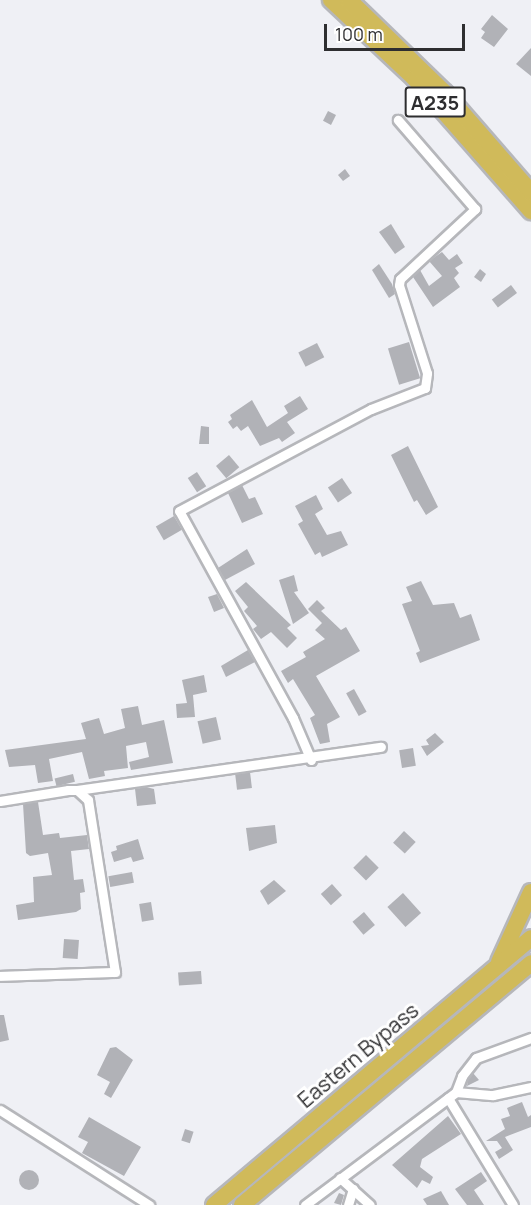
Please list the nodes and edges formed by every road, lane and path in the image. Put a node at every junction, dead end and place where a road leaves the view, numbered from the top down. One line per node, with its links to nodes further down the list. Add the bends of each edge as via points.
1 (331, 0): 5 (highway, A235, via 415,79)
2 (350, 0): 4 (highway, A235, via 445,93)
3 (398, 120): 7 (street, via 475,209 400,279 427,373 425,388 371,409 179,511 293,718)
4 (531, 192)
5 (531, 212)
6 (381, 747): 7 (street)
7 (311, 760): 8 (street, via 232,765)
8 (77, 790): 9 (street); 14 (street, via 88,800 115,972)
9 (0, 801)
10 (531, 892): 13 (highway)
11 (531, 938): 13 (highway, Eastern Bypass)
12 (531, 963): 16 (highway, Eastern Bypass)
13 (496, 969): 24 (highway, Eastern Bypass)
14 (0, 976)
15 (531, 977): 16 (highway)
16 (504, 985): 25 (highway, Eastern Bypass)
17 (531, 1038): 19 (street, via 476,1058)
18 (531, 1087): 19 (street, via 493,1095)
19 (452, 1095): 21 (street); 29 (street)
20 (0, 1110): 23 (street)
21 (340, 1178): 22 (street); 26 (street)
22 (353, 1190): 27 (street); 28 (street)
23 (149, 1205)
24 (214, 1205)
25 (242, 1205)
26 (306, 1205)
27 (348, 1205)
28 (370, 1205)
29 (513, 1205)

